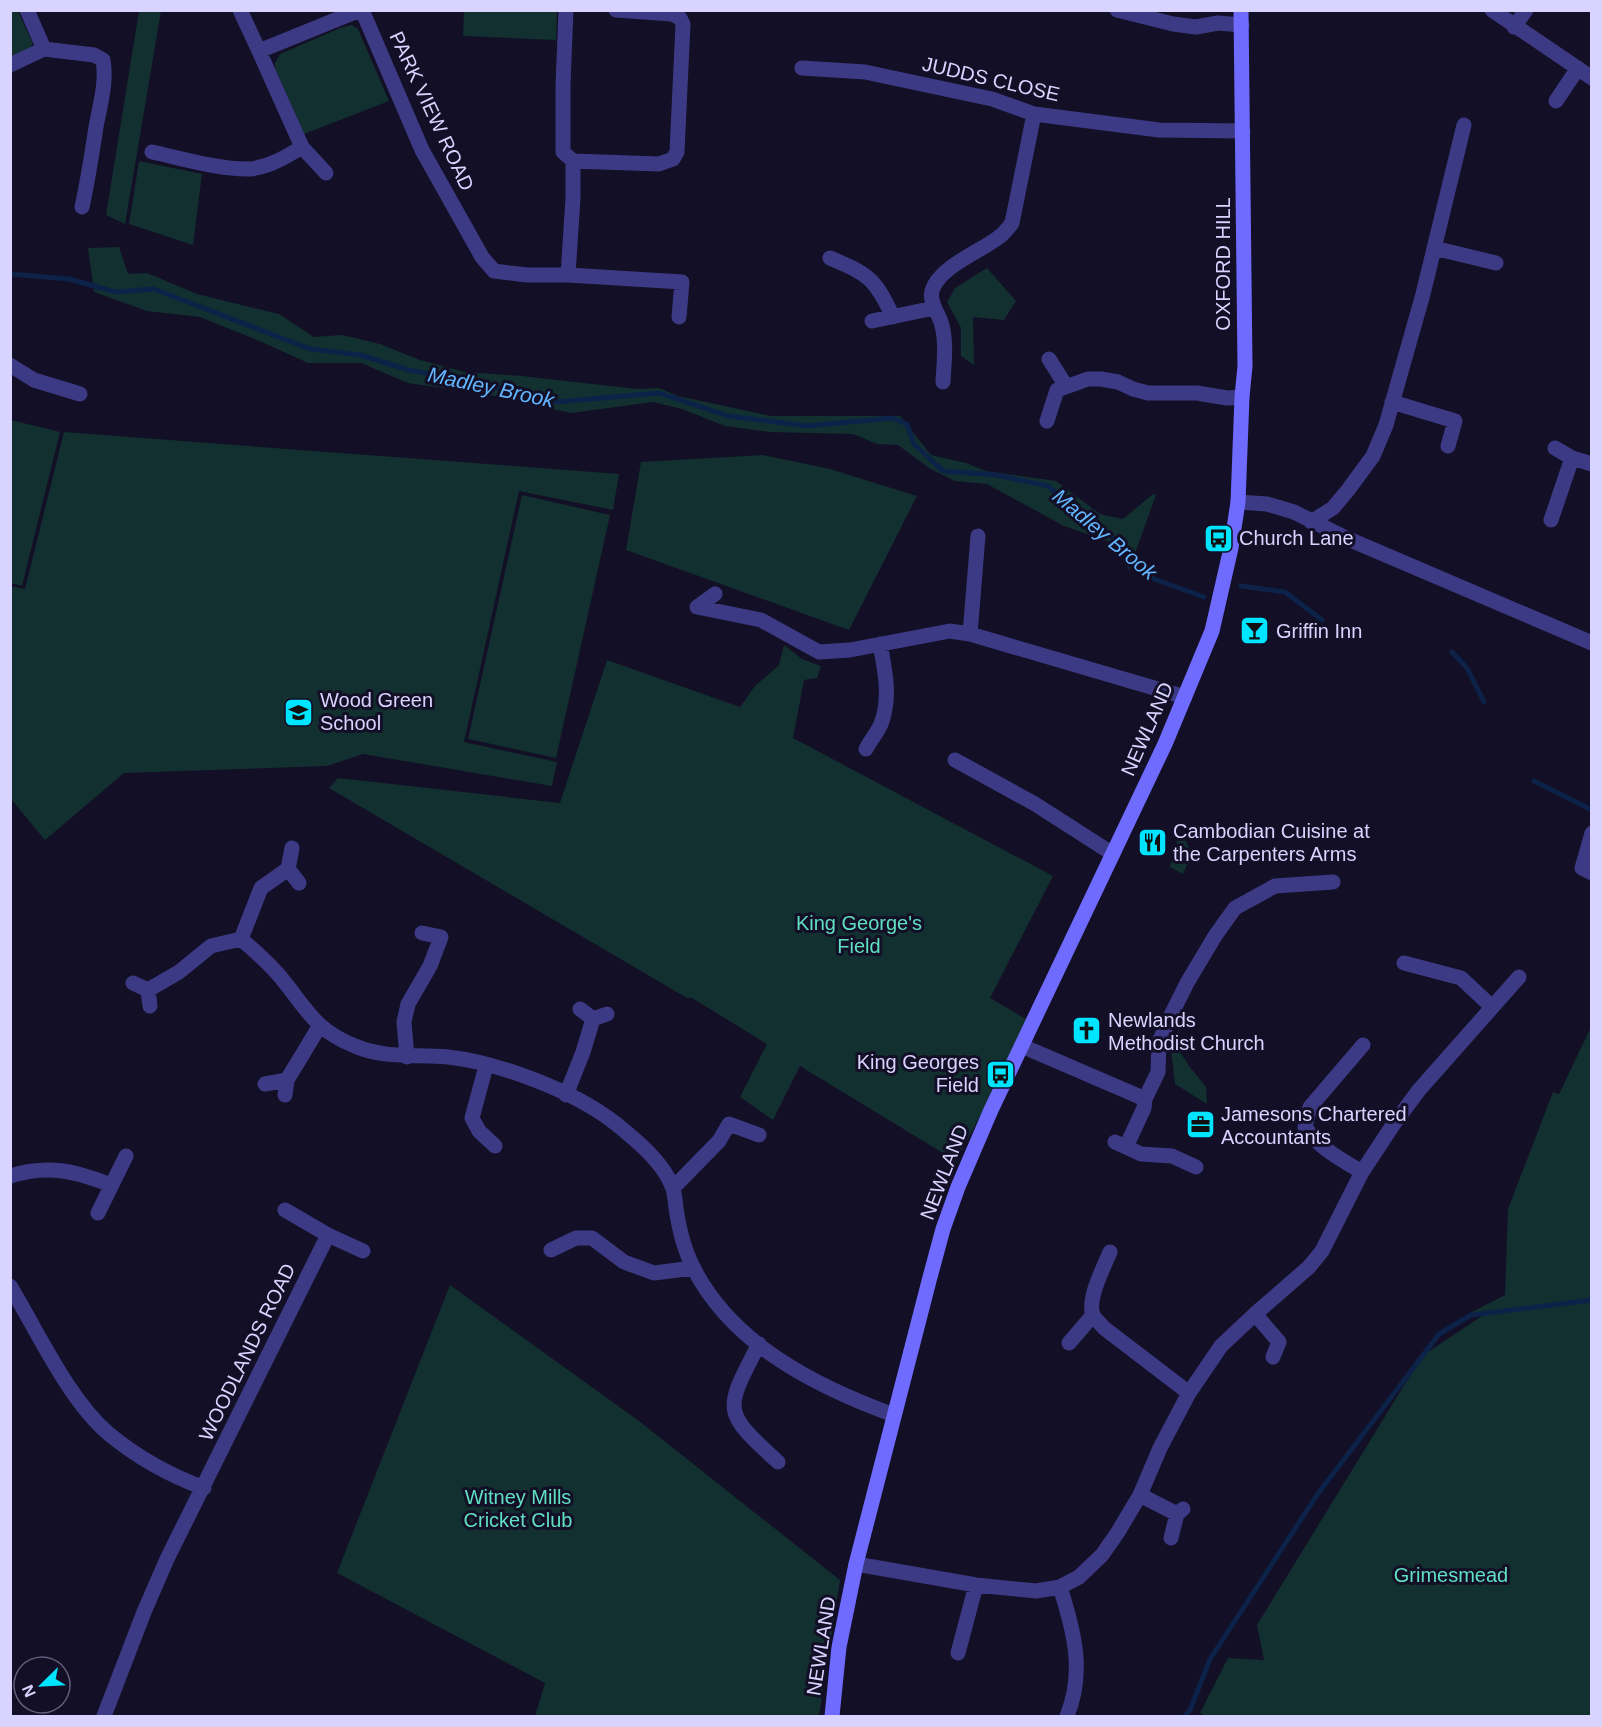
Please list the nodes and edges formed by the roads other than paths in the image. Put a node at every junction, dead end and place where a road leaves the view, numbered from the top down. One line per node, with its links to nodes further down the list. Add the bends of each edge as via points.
1 (27, 10): 11 (street)
2 (240, 10): 12 (street)
3 (361, 10): 12 (street); 29 (street, PARK VIEW ROAD, via 422,150 488,266 510,274)
4 (567, 10): 23 (street, via 562,152)
5 (616, 10): 23 (street, via 672,14 683,24 677,152 673,159 659,164)
6 (1117, 10): 9 (street, OXFORD HILL, via 1196,27)
7 (1492, 10): 10 (street)
8 (1526, 10): 10 (street)
9 (1242, 18): 20 (main road, OXFORD HILL)
10 (1514, 27): 15 (street)
11 (44, 49): 13 (street); 25 (street, via 94,55 103,60 105,70)
12 (259, 51): 21 (street)
13 (10, 65)
14 (802, 68): 18 (street, JUDDS CLOSE, via 865,72 992,99)
15 (1578, 68): 16 (street); 17 (street)
16 (1592, 78)
17 (1556, 101)
18 (1034, 114): 20 (street, JUDDS CLOSE, via 1159,130); 30 (street, via 1012,223 1000,237 942,276 932,292)
19 (1464, 124): 26 (street)
20 (1243, 131): 39 (main road, OXFORD HILL)
21 (302, 147): 22 (street, via 285,158 250,169); 24 (street)
22 (152, 153)
23 (573, 161): 29 (street)
24 (326, 173)
25 (82, 207)
26 (1434, 248): 28 (street); 40 (street)
27 (830, 258): 32 (street, via 863,272 882,292)
28 (1496, 263)
29 (568, 275): 31 (street, PARK VIEW ROAD, via 682,276)
30 (934, 308): 32 (street); 36 (street, via 941,321 945,345)
31 (679, 317)
32 (893, 317): 33 (street)
33 (872, 321)
34 (1049, 359): 37 (street)
35 (10, 365): 38 (street, via 34,380)
36 (943, 382)
37 (1066, 386): 39 (street, via 1101,379 1148,393); 41 (street, via 1057,390)
38 (80, 394)
39 (1242, 397): 46 (main road, OXFORD HILL)
40 (1392, 402): 42 (street, via 1455,421); 48 (street, via 1373,456 1334,508)
41 (1047, 421)
42 (1448, 446)
43 (1555, 448): 44 (street)
44 (1572, 458): 45 (street); 47 (street)
45 (1592, 464)
46 (1238, 502): 48 (street, via 1276,507); 54 (main road, NEWLAND, via 1212,631)
47 (1551, 520)
48 (1311, 522): 52 (street)
49 (978, 536): 51 (street)
50 (715, 594): 53 (street, via 697,607 761,620 819,652)
51 (970, 634): 53 (street, via 950,631); 54 (street)
52 (1592, 643)
53 (880, 644): 55 (street, via 887,689 885,706 881,724)
54 (1185, 696): 59 (main road, NEWLAND)
55 (866, 748)
56 (955, 760): 59 (street, via 1035,804)
57 (1592, 832): 61 (street, via 1582,868)
58 (292, 848): 60 (street)
59 (1113, 854): 73 (main road, NEWLAND)
60 (288, 869): 63 (street); 65 (street, via 261,888)
61 (1592, 873)
62 (1333, 882): 78 (street, via 1275,886 1236,909 1215,936 1171,1015 1159,1042 1158,1072)
63 (299, 884)
64 (422, 933): 74 (street, via 441,937 408,1004 404,1022)
65 (241, 939): 68 (street, via 211,946 149,998); 71 (street, via 278,975)
66 (1404, 963): 69 (street, via 1461,978)
67 (1519, 977): 69 (street)
68 (133, 983)
69 (1492, 1007): 83 (street, via 1419,1090)
70 (580, 1009): 77 (street, via 600,1016)
71 (319, 1027): 74 (street, via 353,1046); 76 (street, via 286,1087)
72 (1363, 1044): 83 (street, via 1310,1107 1305,1127 1320,1145)
73 (1022, 1046): 78 (street); 101 (main road, NEWLAND, via 980,1134 943,1228)
74 (407, 1057): 75 (street, via 450,1058)
75 (486, 1066): 77 (street, via 520,1073); 80 (street, via 472,1118)
76 (265, 1084)
77 (566, 1095): 86 (street, via 615,1123 664,1169)
78 (1145, 1098): 82 (street, via 1144,1108 1121,1145 1141,1154 1172,1156)
79 (759, 1135): 86 (street, via 729,1124 719,1141)
80 (495, 1146)
81 (126, 1156): 85 (street)
82 (1196, 1167)
83 (1362, 1172): 95 (street, via 1322,1251)
84 (10, 1176): 85 (street, via 49,1169 77,1172)
85 (111, 1185): 88 (street)
86 (673, 1188): 93 (street, via 682,1242)
87 (285, 1210): 89 (street)
88 (98, 1213)
89 (328, 1235): 91 (street); 103 (street, WOODLANDS ROAD)
90 (551, 1250): 93 (street, via 576,1239 592,1238 624,1262 654,1273)
91 (363, 1251)
92 (1110, 1252): 96 (street, via 1095,1289)
93 (694, 1268): 98 (street, via 718,1305)
94 (10, 1286): 103 (street, via 82,1405 108,1433 162,1470)
95 (1254, 1314): 99 (street, via 1279,1342); 100 (street, via 1221,1346)
96 (1093, 1315): 97 (street); 100 (street, via 1104,1328)
97 (1069, 1343)
98 (759, 1344): 101 (street, via 831,1390); 102 (street, via 733,1399 734,1414 743,1429)
99 (1273, 1357)
100 (1190, 1393): 104 (street, via 1155,1458)
101 (894, 1415): 106 (main road, NEWLAND)
102 (778, 1462)
103 (204, 1488): 110 (street, WOODLANDS ROAD, via 167,1559)
104 (1140, 1496): 105 (street, via 1180,1512); 108 (street, via 1102,1555 1079,1577)
105 (1171, 1538)
106 (856, 1564): 107 (street); 111 (main road, NEWLAND, via 839,1647)
107 (976, 1585): 108 (street, via 1036,1591); 109 (street)
108 (1060, 1587): 112 (street, via 1077,1651 1076,1682)
109 (958, 1653)
110 (105, 1716)
111 (832, 1716)
112 (1067, 1716)

